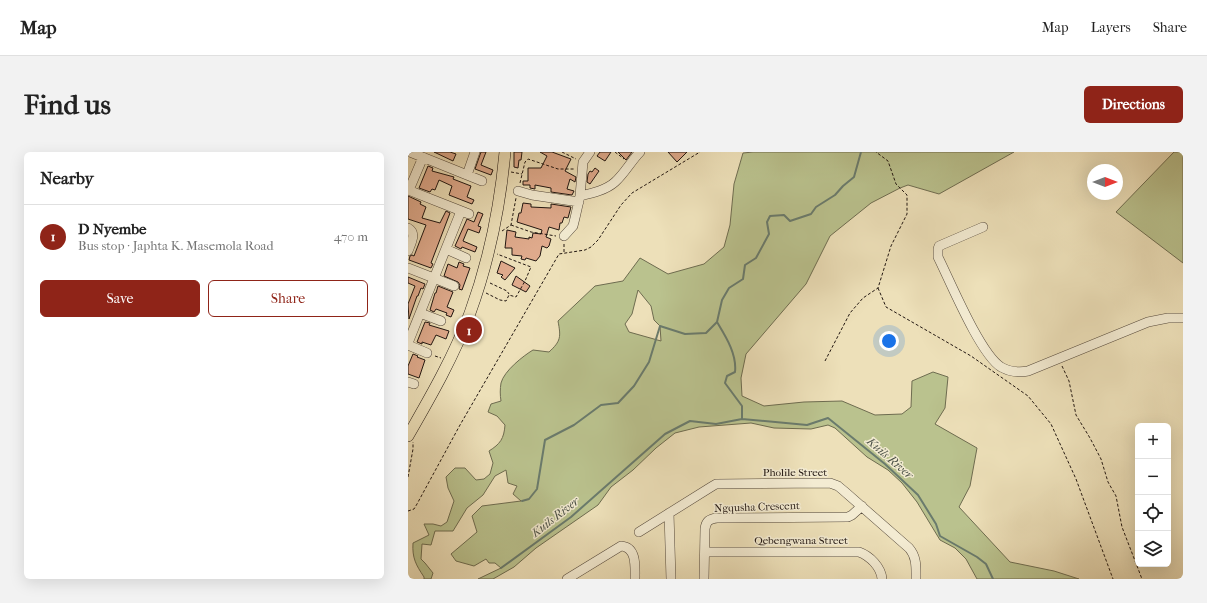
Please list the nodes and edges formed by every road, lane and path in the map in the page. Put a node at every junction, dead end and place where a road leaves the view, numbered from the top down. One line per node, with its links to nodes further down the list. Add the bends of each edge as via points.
1 (410, 152): 10 (street)
2 (475, 152): 15 (street)
3 (505, 152): 45 (main road, via 493,231 474,303 452,355)
4 (562, 152): 12 (path)
5 (590, 152): 12 (street)
6 (615, 152): 11 (path)
7 (640, 152): 11 (street)
8 (700, 152): 27 (path, via 632,193 591,247)
9 (876, 152): 34 (path, via 888,161 896,184 907,195 908,214 891,246)
10 (423, 157): 15 (street); 17 (street)
11 (629, 164): 19 (street, via 609,186)
12 (582, 166): 14 (path, via 565,170 528,159); 19 (street)
13 (508, 172): 14 (path)
14 (522, 174): 18 (path)
15 (467, 175): 16 (street)
16 (482, 181)
17 (409, 190): 25 (street, via 465,213)
18 (518, 191): 19 (street, via 532,195); 20 (path)
19 (580, 199): 24 (street, via 573,226)
20 (511, 225): 23 (path); 24 (path, via 531,232)
21 (983, 227): 42 (street, via 939,246 938,249 938,257 974,329 1000,366 1012,372 1028,371)
22 (408, 228): 26 (street, via 413,235)
23 (498, 232)
24 (559, 236): 27 (path)
25 (446, 249): 29 (street); 31 (street)
26 (408, 251)
27 (564, 252): 49 (path, via 558,254 417,504 414,509)
28 (496, 254): 36 (path, via 531,267 516,297)
29 (466, 258)
30 (408, 268): 31 (street)
31 (434, 278): 33 (street); 37 (street)
32 (489, 282): 36 (path, via 507,291)
33 (454, 286)
34 (878, 288): 44 (path, via 863,298 850,313); 60 (path, via 886,307 971,356 1028,396 1051,424 1076,479)
35 (481, 291): 36 (path, via 506,301)
36 (509, 295)
37 (420, 313): 39 (street); 40 (street)
38 (1183, 318): 42 (street, via 1148,322)
39 (441, 321)
40 (408, 344): 41 (street)
41 (427, 353): 43 (path)
42 (1059, 358): 61 (path, via 1069,381 1076,415 1101,459 1108,482 1116,496 1122,526)
43 (444, 359)
44 (825, 361)
45 (410, 437): 46 (path, via 413,449)
46 (408, 473): 47 (path)
47 (408, 477)
48 (862, 506): 50 (street, Pholile Street, via 838,486 830,483 719,484); 52 (street, Ngqusha Crescent, via 848,517 712,518 706,524); 59 (street, Pholile Street, via 912,551)
49 (408, 511)
50 (669, 512): 51 (street, Pholile Street); 56 (street)
51 (639, 532)
52 (705, 552): 57 (street, Ngqusha Crescent); 58 (street, Qebengwana Street, via 859,552 879,568)
53 (579, 575): 54 (street); 55 (street, via 623,546 634,556)
54 (567, 579)
55 (636, 579)
56 (671, 579)
57 (704, 579)
58 (882, 579)
59 (916, 579)
60 (1113, 579)
61 (1142, 579)

